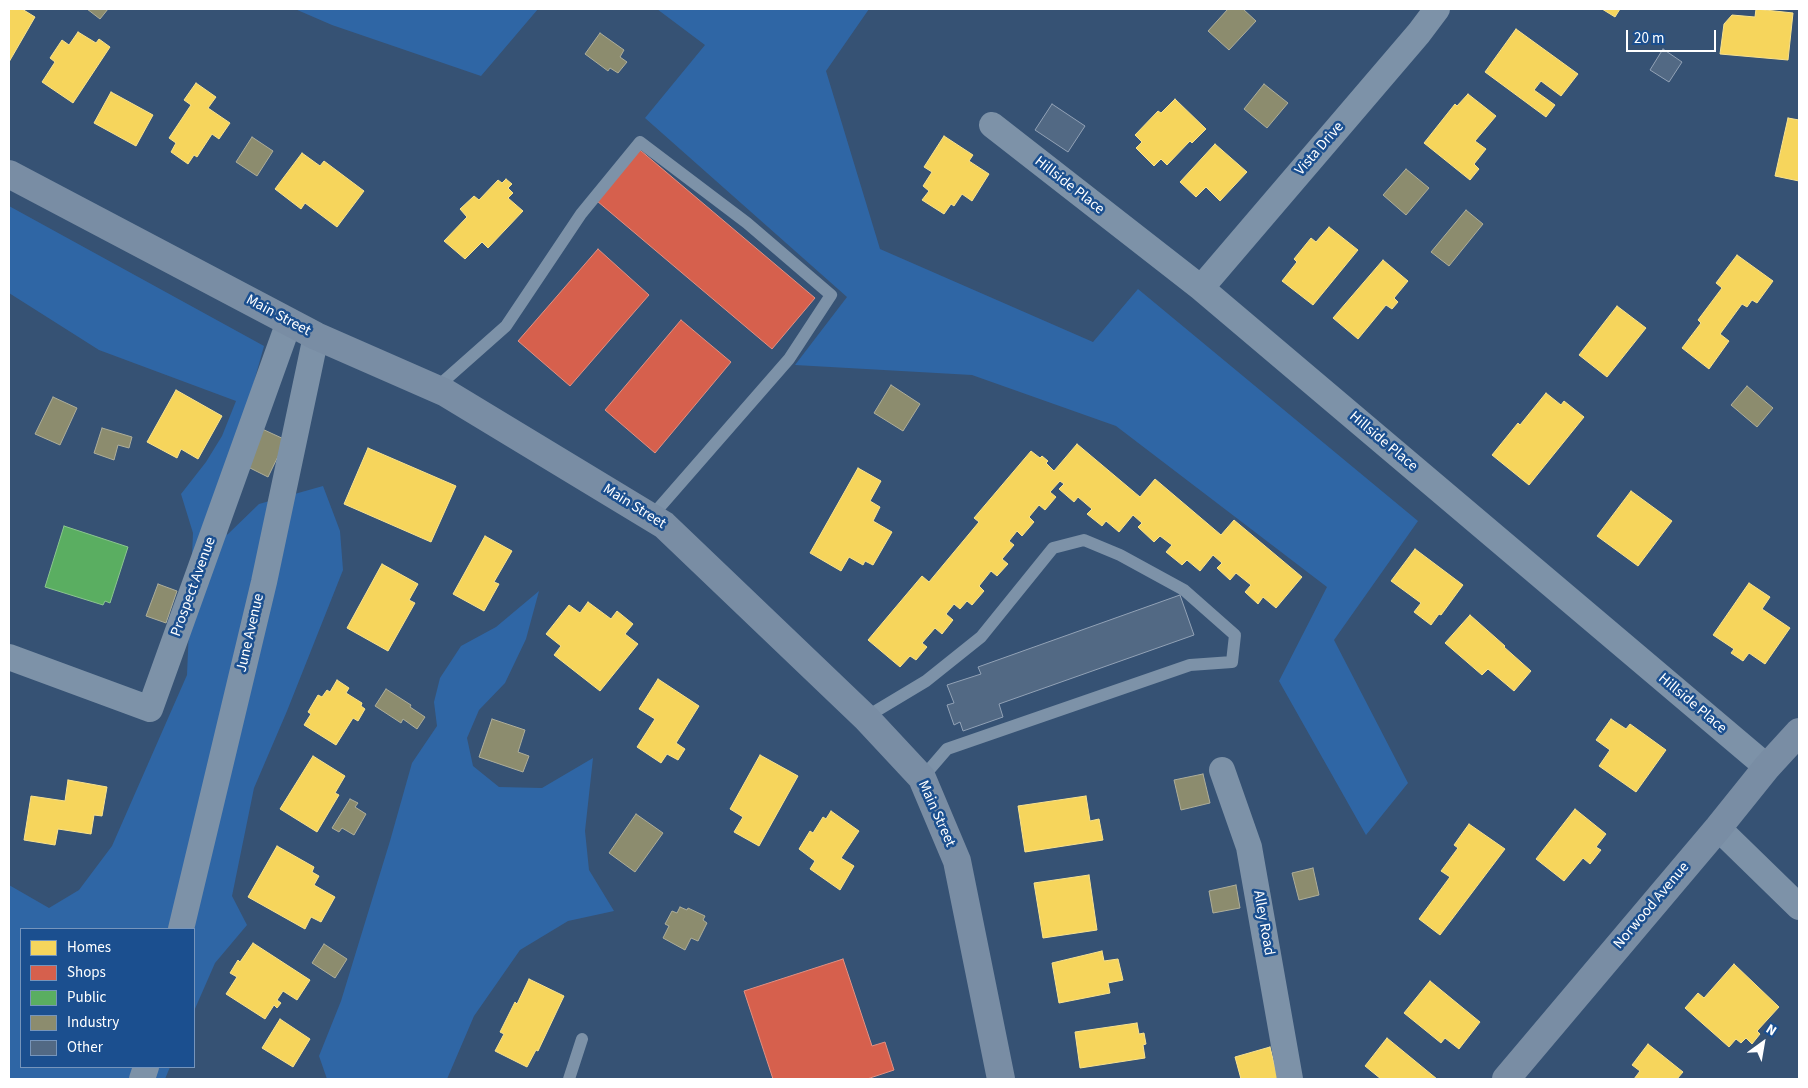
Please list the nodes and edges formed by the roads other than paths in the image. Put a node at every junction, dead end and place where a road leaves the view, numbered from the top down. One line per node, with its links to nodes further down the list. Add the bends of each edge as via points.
1 (1437, 9): 4 (street, Vista Drive)
2 (992, 125): 4 (street, Hillside Place)
3 (9, 174): 5 (main road, Main Street)
4 (1201, 288): 12 (street, Hillside Place)
5 (289, 322): 6 (main road, Main Street); 9 (street, Prospect Avenue, via 150,709)
6 (316, 336): 7 (main road, Main Street); 17 (street, June Avenue, via 264,582)
7 (436, 388): 8 (main road, Main Street); 8 (lane, via 506,326 581,214 640,142 747,223 831,296 789,359)
8 (651, 517): 10 (main road, Main Street, via 664,525)
9 (9, 658)
10 (866, 718): 14 (main road, Main Street); 14 (lane, via 926,681 981,637 1053,548 1084,540 1120,555 1184,590 1235,634 1232,662 1190,665 947,749)
11 (1799, 732): 12 (main road, Norwood Avenue)
12 (1767, 767): 15 (main road, Norwood Avenue)
13 (1222, 770): 21 (street, Alley Road, via 1249,847)
14 (922, 778): 20 (main road, Main Street, via 957,861)
15 (1718, 828): 16 (street); 22 (main road, Norwood Avenue)
16 (1799, 907)
17 (182, 928)
18 (582, 1039): 19 (lane)
19 (569, 1079)
20 (1001, 1079)
21 (1290, 1079)
22 (1506, 1079)

